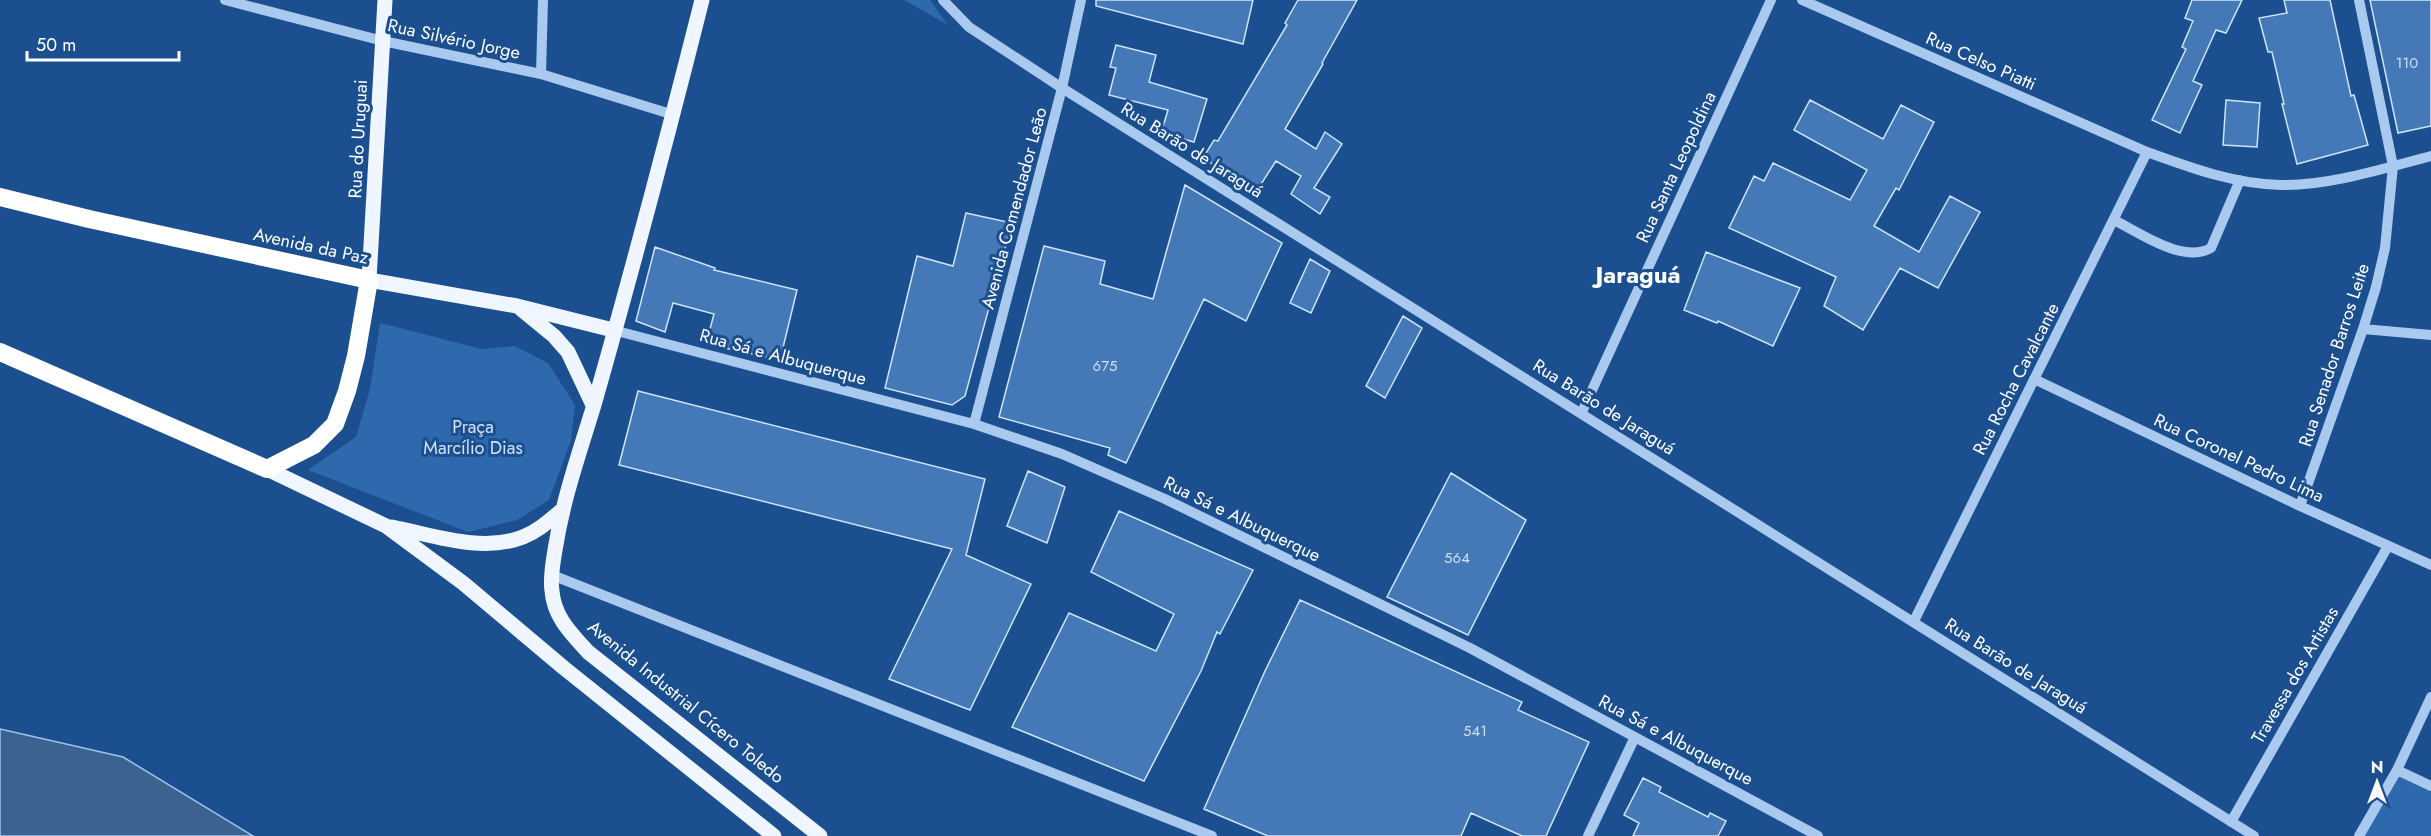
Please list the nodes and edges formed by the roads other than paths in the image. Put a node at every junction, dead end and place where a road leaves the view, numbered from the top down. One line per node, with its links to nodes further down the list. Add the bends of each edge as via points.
1 (225, 0): 10 (street, Rua Silvério Jorge)
2 (385, 0): 10 (main road, Rua do Uruguai)
3 (543, 0): 11 (street)
4 (702, 0): 13 (main road, Avenida Industrial Cícero Toledo)
5 (943, 0): 12 (street, Rua Barão de Jaraguá, via 969,27)
6 (1081, 0): 12 (street, Avenida Comendador Leão)
7 (1771, 0): 28 (street, Rua Santa Leopoldina)
8 (1802, 0): 14 (street, Rua Celso Piatti)
9 (2359, 0): 16 (street, Rua Senador Barros Leite)
10 (383, 41): 11 (street, Rua Silvério Jorge); 20 (main road, Rua do Uruguai)
11 (540, 74): 13 (street, Rua Silvério Jorge)
12 (1062, 88): 28 (street, Rua Barão de Jaraguá); 29 (street, Avenida Comendador Leão)
13 (674, 115): 23 (main road, Avenida Industrial Cícero Toledo)
14 (2147, 152): 17 (street, Rua Celso Piatti, via 2202,172); 19 (street, Rua Rocha Cavalcante)
15 (2431, 156): 16 (street, Rua Celso Piatti)
16 (2393, 166): 17 (street, Rua Celso Piatti, via 2326,181 2283,185); 22 (street, Rua Senador Barros Leite, via 2385,248)
17 (2240, 180): 19 (street, via 2211,248 2201,254 2181,253)
18 (4, 202): 20 (highway, Avenida da Paz)
19 (2114, 220): 26 (street, Rua Rocha Cavalcante)
20 (369, 280): 21 (main road, Avenida da Paz); 30 (highway, via 356,356 335,424 314,445)
21 (517, 306): 23 (main road, Avenida da Paz); 27 (main road, via 568,352)
22 (2363, 329): 24 (street); 31 (street, Rua Senador Barros Leite)
23 (614, 330): 27 (main road, Avenida Industrial Cícero Toledo); 29 (street, Rua Sá e Albuquerque)
24 (2431, 335)
25 (0, 352): 30 (highway)
26 (2034, 379): 31 (street, Rua Coronel Pedro Lima); 37 (street, Rua Rocha Cavalcante)
27 (593, 405): 32 (main road, Avenida Industrial Cícero Toledo)
28 (1582, 412): 37 (street, Rua Barão de Jaraguá)
29 (974, 424): 39 (street, Rua Sá e Albuquerque, via 1062,454 1165,499 1470,648)
30 (267, 468): 33 (main road)
31 (2300, 506): 34 (street, Rua Coronel Pedro Lima)
32 (561, 511): 33 (main road, via 532,532 484,544); 36 (main road, Avenida Industrial Cícero Toledo)
33 (386, 526): 44 (main road, via 463,583)
34 (2388, 546): 35 (street, Rua Coronel Pedro Lima); 42 (street, Travessa dos Artistas)
35 (2431, 565)
36 (552, 575): 45 (main road, Avenida Industrial Cícero Toledo, via 556,611 588,652); 46 (street)
37 (1914, 621): 42 (street, Rua Barão de Jaraguá)
38 (2431, 698): 40 (street)
39 (1635, 737): 47 (street); 48 (street, Rua Sá e Albuquerque)
40 (2397, 770): 41 (street); 49 (street)
41 (2431, 786)
42 (2230, 822): 43 (street, Rua Barão de Jaraguá)
43 (2251, 835)
44 (774, 836)
45 (820, 836)
46 (1212, 836)
47 (1588, 836)
48 (1818, 836)
49 (2359, 836)

